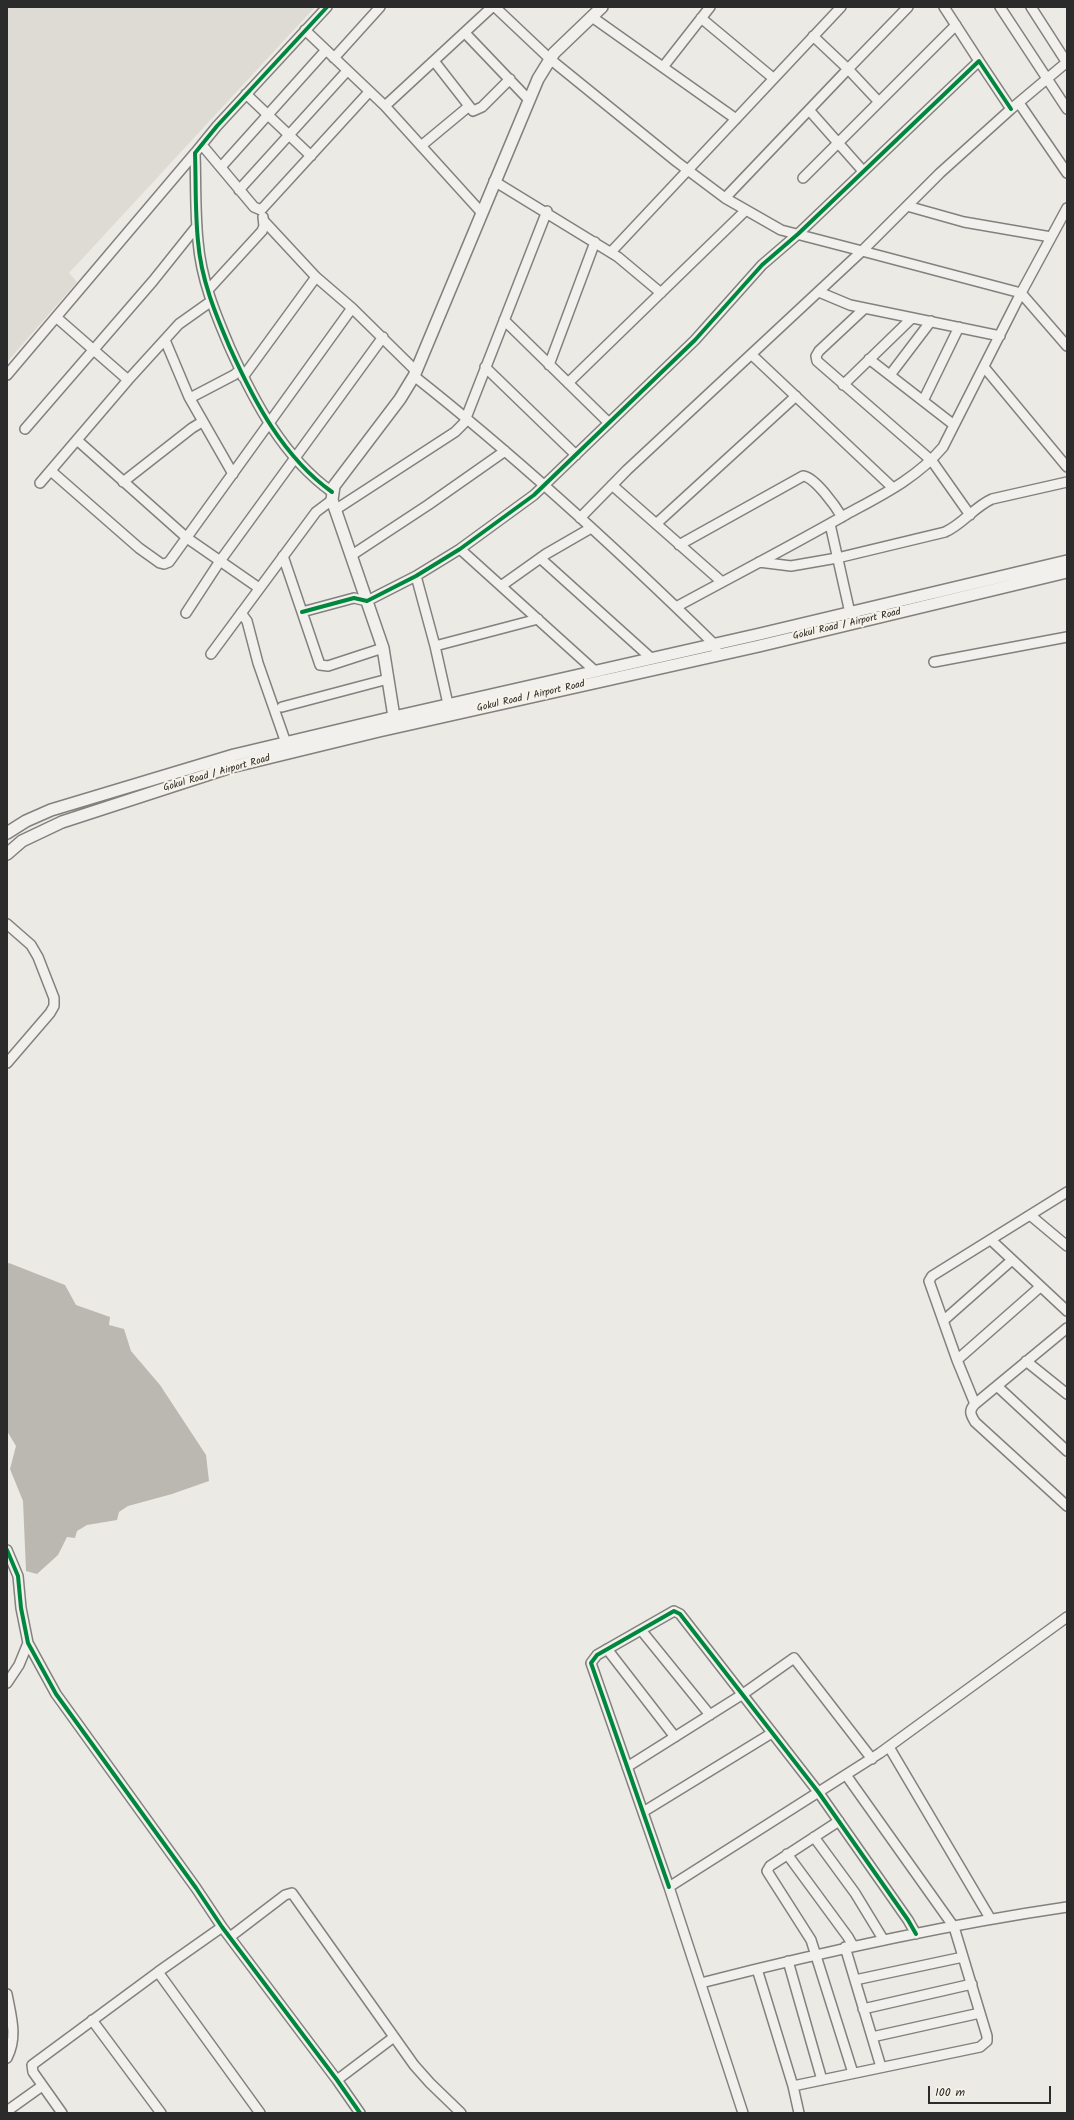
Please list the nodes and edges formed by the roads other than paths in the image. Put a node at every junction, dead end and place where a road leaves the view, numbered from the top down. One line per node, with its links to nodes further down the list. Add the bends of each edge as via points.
1 (327, 7): 15 (street)
2 (380, 7): 19 (street)
3 (492, 7): 16 (street)
4 (495, 7): 20 (street)
5 (602, 7): 12 (main road)
6 (710, 7): 13 (street)
7 (908, 7): 25 (street)
8 (944, 7): 14 (street)
9 (1000, 7): 28 (street)
10 (1031, 7): 23 (street)
11 (836, 9): 17 (street)
12 (592, 17): 20 (main road, via 554,53); 24 (street)
13 (701, 18): 24 (street); 27 (street)
14 (956, 24): 22 (street); 33 (street)
15 (304, 30): 18 (street); 31 (street)
16 (465, 33): 21 (street); 29 (street)
17 (813, 36): 25 (street); 27 (street)
18 (326, 50): 19 (street); 40 (street)
19 (334, 58): 26 (street)
20 (550, 60): 32 (main road); 49 (street)
21 (434, 61): 35 (street); 36 (street)
22 (979, 61): 37 (street); 50 (street)
23 (1067, 63): 28 (street)
24 (663, 67): 41 (street)
25 (848, 69): 33 (street); 39 (street)
26 (347, 71): 30 (street); 42 (street)
27 (773, 78): 41 (street)
28 (1047, 79): 34 (street); 38 (street)
29 (510, 80): 32 (street); 36 (street, via 478,110 472,111)
30 (369, 92): 35 (street); 47 (street)
31 (246, 94): 40 (street); 44 (street)
32 (529, 100): 53 (main road)
33 (879, 102): 43 (street)
34 (1019, 103): 37 (street); 51 (street)
35 (385, 106): 45 (street)
36 (468, 107): 45 (street)
37 (1011, 109): 56 (street)
38 (1067, 109)
39 (809, 110): 43 (street); 55 (street)
40 (268, 115): 42 (street); 48 (street)
41 (736, 119): 49 (street)
42 (289, 135): 47 (street); 54 (street)
43 (838, 143): 50 (street); 52 (street)
44 (202, 145): 46 (street); 48 (street)
45 (421, 146): 61 (street)
46 (196, 153): 63 (street); 77 (street)
47 (311, 156): 58 (street)
48 (220, 167): 54 (street)
49 (688, 170): 55 (street); 68 (street)
50 (864, 171): 64 (street)
51 (1067, 173)
52 (802, 178)
53 (494, 180): 59 (street); 61 (main road)
54 (239, 190): 58 (street, via 257,210)
55 (725, 198): 60 (street)
56 (907, 206): 65 (street, via 964,222); 67 (street)
57 (1067, 208): 65 (street)
58 (261, 210): 62 (street)
59 (547, 211): 66 (street); 79 (street)
60 (746, 211): 64 (street, via 781,230); 72 (street)
61 (482, 212): 93 (main road)
62 (264, 221): 69 (street); 70 (street, via 262,230)
63 (197, 226): 70 (street); 86 (street)
64 (798, 234): 67 (street); 104 (street, via 762,265 695,340)
65 (1051, 238): 73 (street)
66 (595, 242): 68 (street); 89 (street)
67 (862, 251): 71 (street); 73 (street)
68 (611, 252): 72 (street)
69 (316, 277): 75 (street); 92 (street)
70 (208, 290): 74 (street)
71 (819, 292): 76 (street, via 837,301); 87 (street)
72 (661, 293): 97 (street)
73 (1021, 293): 82 (street); 85 (street)
74 (210, 302): 84 (street, via 187,317); 92 (street)
75 (352, 308): 83 (street); 105 (street)
76 (865, 308): 78 (street); 98 (street, via 816,356 820,365)
77 (56, 317): 86 (street); 94 (street)
78 (912, 318): 80 (street); 88 (street)
79 (504, 320): 89 (street); 90 (street)
80 (931, 322): 81 (street); 95 (street)
81 (959, 327): 82 (street); 101 (street)
82 (1000, 336): 91 (street)
83 (383, 337): 93 (street); 111 (street)
84 (165, 340): 96 (street); 100 (street)
85 (1067, 346)
86 (93, 350): 96 (street); 107 (street)
87 (752, 355): 99 (street); 119 (street)
88 (869, 359): 95 (street); 98 (street)
89 (549, 364): 97 (street)
90 (486, 367): 102 (street); 110 (street)
91 (984, 367): 106 (street); 113 (street)
92 (242, 373): 100 (street, via 234,374); 105 (street)
93 (415, 373): 102 (street); 122 (main road, via 400,399 334,486)
94 (7, 375)
95 (890, 375): 101 (street)
96 (128, 380): 108 (street)
97 (568, 383): 104 (street)
98 (843, 385): 112 (street)
99 (796, 396): 121 (street); 126 (street)
100 (190, 398): 103 (street)
101 (923, 401): 106 (street)
102 (467, 418): 109 (street); 122 (street, via 455,432)
103 (202, 422): 115 (street); 116 (street)
104 (609, 423): 110 (street)
105 (269, 424): 111 (street); 115 (street)
106 (954, 425): 112 (street, via 943,447)
107 (25, 429)
108 (77, 440): 114 (street); 116 (street)
109 (504, 451): 120 (street); 132 (street)
110 (576, 454): 120 (street)
111 (296, 458): 122 (street); 136 (street)
112 (932, 461): 121 (street); 123 (street)
113 (1067, 467)
114 (51, 471): 118 (street); 129 (street, via 139,548 160,563 169,562)
115 (233, 474): 129 (street)
116 (123, 482): 129 (street)
117 (1067, 482): 123 (street, via 992,499)
118 (40, 483)
119 (612, 485): 125 (street); 126 (street)
120 (543, 486): 125 (street); 131 (street, via 521,506)
121 (893, 488): 124 (street)
122 (333, 501): 132 (main road); 133 (street, via 316,512)
123 (970, 515): 135 (street, via 945,532)
124 (842, 517): 127 (street); 130 (street, via 810,479 803,476)
125 (580, 518): 128 (street)
126 (656, 524): 130 (street)
127 (830, 524): 135 (street); 138 (street)
128 (591, 528): 134 (street); 145 (street)
129 (187, 538): 136 (street)
130 (679, 545): 141 (street)
131 (460, 549): 140 (street); 142 (street)
132 (352, 555): 144 (main road)
133 (283, 556): 143 (street); 146 (street)
134 (540, 558): 142 (street); 157 (street)
135 (837, 558): 138 (street, via 791,566); 149 (street)
136 (220, 561): 143 (street); 147 (street)
137 (1067, 561): 149 (main road)
138 (759, 562): 141 (street)
139 (1067, 572): 156 (main road, Gokul Road / Airport Road)
140 (416, 576): 144 (street); 153 (street)
141 (722, 582): 145 (street)
142 (501, 586): 150 (street)
143 (259, 588): 148 (street)
144 (367, 601): 146 (street, via 354,598); 154 (main road)
145 (676, 607): 152 (street)
146 (302, 612): 154 (street, via 318,661 324,666)
147 (186, 613)
148 (241, 613): 155 (street); 164 (street, via 247,621 258,663)
149 (850, 613): 152 (main road)
150 (538, 619): 153 (street); 159 (street)
151 (1067, 637): 158 (street)
152 (714, 644): 156 (street); 157 (main road)
153 (435, 646): 161 (street)
154 (383, 648): 160 (main road)
155 (211, 654)
156 (718, 655): 167 (main road, Gokul Road / Airport Road, via 387,729 231,767 62,822)
157 (651, 658): 159 (main road)
158 (934, 662)
159 (595, 671): 161 (main road)
160 (388, 679): 162 (street); 163 (main road)
161 (448, 704): 163 (main road)
162 (282, 707)
163 (394, 717): 164 (main road)
164 (286, 743): 165 (main road, via 234,755 51,810)
165 (26, 821): 166 (main road); 167 (main road)
166 (10, 830): 168 (main road)
167 (36, 834): 168 (main road, Gokul Road / Airport Road)
168 (22, 841): 169 (main road, Gokul Road / Airport Road)
169 (7, 854)
170 (7, 924): 171 (street, via 31,946 38,957 54,998 54,1006)
171 (7, 1063)
172 (1067, 1192): 173 (street)
173 (1030, 1216): 174 (street); 175 (street)
174 (991, 1240): 176 (street); 179 (street, via 929,1280)
175 (1067, 1246)
176 (1012, 1260): 177 (street); 179 (street)
177 (1040, 1287): 178 (street); 181 (street)
178 (1067, 1311)
179 (943, 1321): 181 (street)
180 (1067, 1328): 182 (street)
181 (957, 1360): 185 (street)
182 (1026, 1361): 183 (street); 184 (street)
183 (997, 1386): 185 (street); 186 (street)
184 (1066, 1392)
185 (975, 1404): 187 (street, via 970,1413 975,1422)
186 (1067, 1451)
187 (1067, 1506)
188 (7, 1550): 191 (street, via 18,1576)
189 (1067, 1617): 198 (street)
190 (641, 1630): 192 (street); 194 (street, via 670,1612 677,1612); 195 (street)
191 (28, 1643): 193 (street, via 20,1665); 210 (street, via 56,1694)
192 (607, 1649): 197 (street); 200 (street, via 590,1662)
193 (7, 1684)
194 (743, 1694): 195 (street); 196 (street); 199 (street, via 794,1658)
195 (710, 1715): 197 (street)
196 (772, 1733): 202 (street); 203 (street)
197 (675, 1737): 200 (street)
198 (889, 1747): 199 (street); 209 (street)
199 (872, 1758): 201 (street)
200 (626, 1767): 203 (street)
201 (846, 1775): 202 (street); 211 (street)
202 (819, 1793): 204 (street); 207 (street)
203 (643, 1812): 207 (street)
204 (839, 1821): 205 (street); 212 (street)
205 (814, 1837): 206 (street); 214 (street, via 855,1893)
206 (787, 1854): 215 (street, via 848,1936); 216 (street, via 767,1871 811,1940)
207 (669, 1887): 222 (street)
208 (1067, 1907): 209 (street)
209 (990, 1918): 211 (street)
210 (222, 1927): 213 (street); 220 (street)
211 (954, 1927): 212 (street); 217 (street)
212 (916, 1934): 214 (street)
213 (230, 1937): 228 (street, via 285,1895 292,1893); 233 (street)
214 (883, 1939): 215 (street)
215 (849, 1946): 216 (street); 221 (street)
216 (815, 1954): 218 (street); 232 (street)
217 (963, 1957): 221 (street); 223 (street)
218 (788, 1961): 219 (street); 234 (street)
219 (757, 1969): 222 (street); 236 (street)
220 (158, 1972): 227 (street); 240 (street)
221 (855, 1980): 225 (street)
222 (701, 1983): 243 (street)
223 (972, 1984): 225 (street); 226 (street)
224 (7, 1994): 230 (street, via 14,2036 12,2049)
225 (863, 2009): 229 (street)
226 (980, 2013): 229 (street); 231 (street, via 987,2036 985,2044)
227 (92, 2020): 235 (street, via 32,2065 33,2072); 239 (street)
228 (394, 2037): 233 (street); 242 (street, via 430,2084)
229 (872, 2037): 231 (street)
230 (7, 2058)
231 (881, 2067): 232 (street)
232 (853, 2073): 234 (street)
233 (337, 2080): 241 (street)
234 (822, 2080): 236 (street)
235 (42, 2086): 237 (street); 238 (street)
236 (793, 2086): 244 (street)
237 (7, 2111)
238 (62, 2113)
239 (162, 2113)
240 (260, 2113)
241 (360, 2113)
242 (461, 2113)
243 (743, 2113)
244 (800, 2113)

